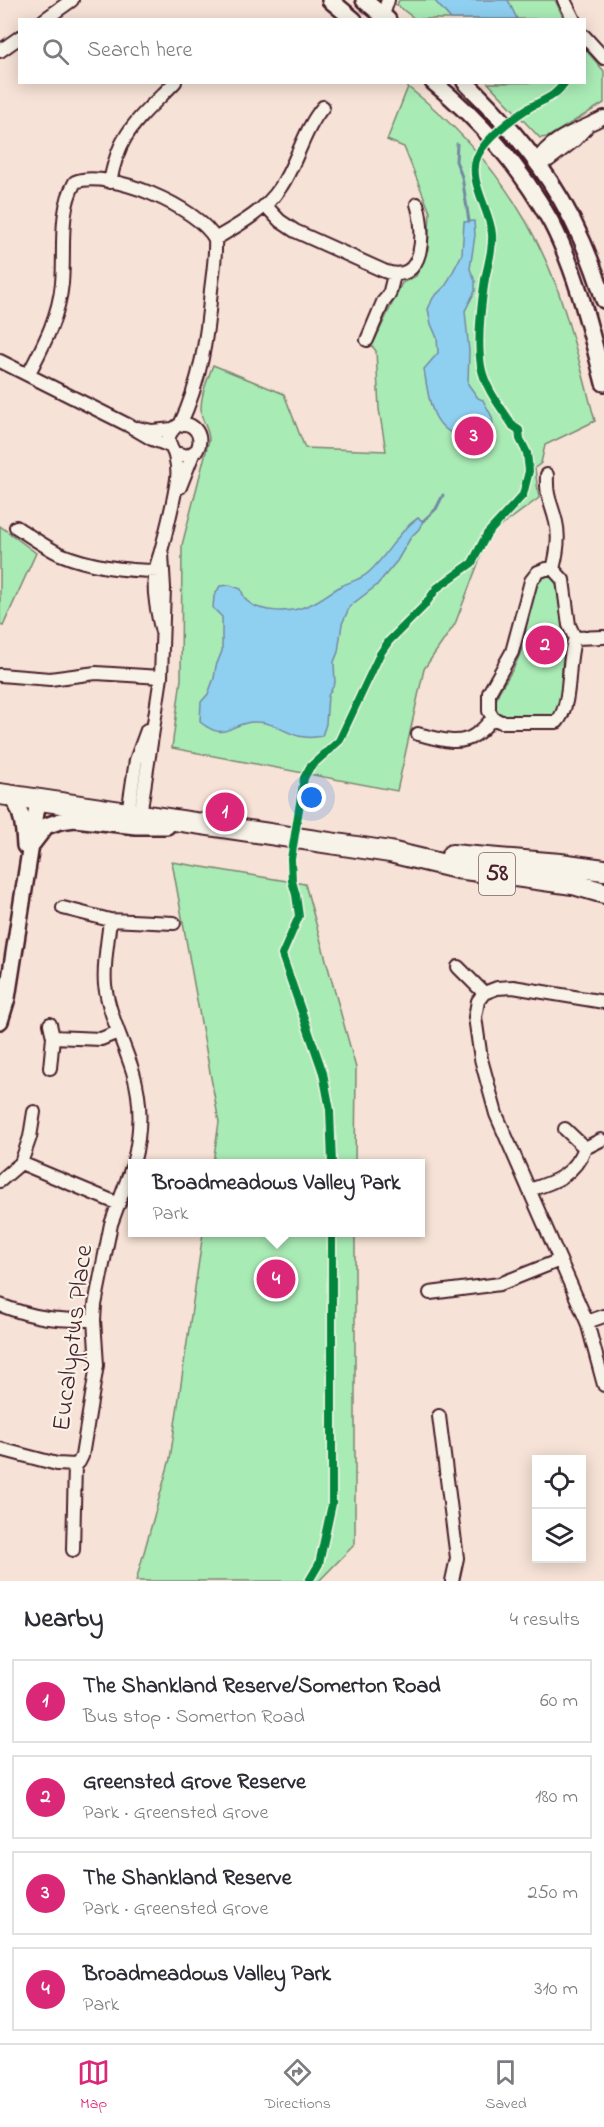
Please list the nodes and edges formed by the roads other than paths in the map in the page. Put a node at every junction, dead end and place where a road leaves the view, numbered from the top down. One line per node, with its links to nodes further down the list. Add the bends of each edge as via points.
1 (72, 0): 7 (street)
2 (330, 0): 8 (street)
3 (364, 0): 6 (street)
4 (388, 0): 6 (street)
5 (564, 0): 9 (street)
6 (386, 17)
7 (47, 18)
8 (352, 18)
9 (573, 18)
10 (586, 37): 13 (street)
11 (18, 38): 12 (street)
12 (0, 51)
13 (604, 58)
14 (173, 84): 21 (street, via 125,137)
15 (435, 84): 20 (street, via 487,133)
16 (467, 84): 19 (street)
17 (323, 107): 23 (street, via 279,189)
18 (604, 117): 19 (street, via 568,133)
19 (541, 159): 20 (street); 26 (street, via 569,210)
20 (520, 174): 30 (street, via 551,222 575,280)
21 (110, 182): 24 (street, via 135,187 180,207 211,231); 29 (street, via 82,180 75,182 71,190 64,221 57,312)
22 (417, 204): 25 (street, via 422,219 421,245 410,270)
23 (265, 205): 24 (street); 25 (street, via 279,221 296,231)
24 (215, 239): 31 (street, via 206,340)
25 (394, 275): 27 (street, via 389,295)
26 (604, 300)
27 (367, 340)
28 (0, 361): 29 (street)
29 (28, 375): 32 (street)
30 (604, 383)
31 (194, 392): 33 (street); 34 (street)
32 (128, 426): 33 (street, via 152,431); 35 (street)
33 (177, 427): 34 (street, via 191,426); 35 (street, via 169,435)
34 (196, 430): 36 (street, via 200,445)
35 (172, 450): 36 (street, via 182,456); 38 (street, via 178,476)
36 (193, 454): 38 (street)
37 (548, 475): 40 (street, via 547,495 558,538)
38 (174, 499): 41 (street, via 161,550)
39 (16, 527): 41 (street, via 58,553 84,563)
40 (553, 570): 43 (street, via 563,580 569,625); 46 (street, via 538,572 528,589 512,652 489,693)
41 (160, 571): 45 (street, via 157,615 162,632)
42 (604, 637): 43 (street)
43 (575, 638): 46 (street, via 564,709 557,722 508,724)
44 (0, 675): 45 (street, via 50,679 96,673)
45 (161, 677): 50 (street)
46 (493, 718): 47 (street, via 465,741)
47 (418, 734)
48 (5, 795): 49 (main road, 58); 55 (street, via 19,807 22,817)
49 (38, 800): 50 (main road, 58); 52 (street)
50 (134, 814): 51 (main road, 58)
51 (206, 825): 52 (street, via 136,826 75,819 46,826); 53 (main road, 58)
52 (31, 847): 55 (street)
53 (390, 852): 54 (main road, 58); 56 (main road, 58, via 457,868 573,884)
54 (604, 870)
55 (27, 873): 63 (street)
56 (604, 893)
57 (63, 908): 58 (street)
58 (110, 920): 59 (street); 65 (street, Eucalyptus Place, via 105,983)
59 (174, 923)
60 (458, 967): 61 (street)
61 (484, 993): 62 (street, via 513,987); 76 (street, via 478,1001 476,1017 481,1059 496,1114)
62 (604, 1002)
63 (0, 1022)
64 (50, 1024): 66 (street)
65 (118, 1032): 66 (street, via 101,1039); 72 (street, Eucalyptus Place, via 134,1074 139,1103)
66 (53, 1037): 67 (street)
67 (50, 1068)
68 (34, 1112): 73 (street)
69 (565, 1129): 71 (street)
70 (601, 1140): 71 (street)
71 (585, 1148): 76 (street, via 568,1173 555,1182)
72 (134, 1159)
73 (21, 1163): 75 (street); 77 (street)
74 (128, 1179): 77 (street, Eucalyptus Place)
75 (0, 1181)
76 (529, 1190): 78 (street)
77 (118, 1204): 82 (street, Eucalyptus Place)
78 (560, 1260): 79 (street, via 500,1284); 83 (street)
79 (430, 1293)
80 (0, 1305): 82 (street, via 33,1317)
81 (604, 1316): 83 (street)
82 (94, 1320): 87 (street, Eucalyptus Place, via 98,1365 82,1456)
83 (586, 1322): 84 (street)
84 (604, 1385)
85 (439, 1416): 89 (street, via 457,1558)
86 (0, 1449): 87 (street)
87 (75, 1465): 88 (street, Eucalyptus Place)
88 (73, 1550)
89 (452, 1581)

